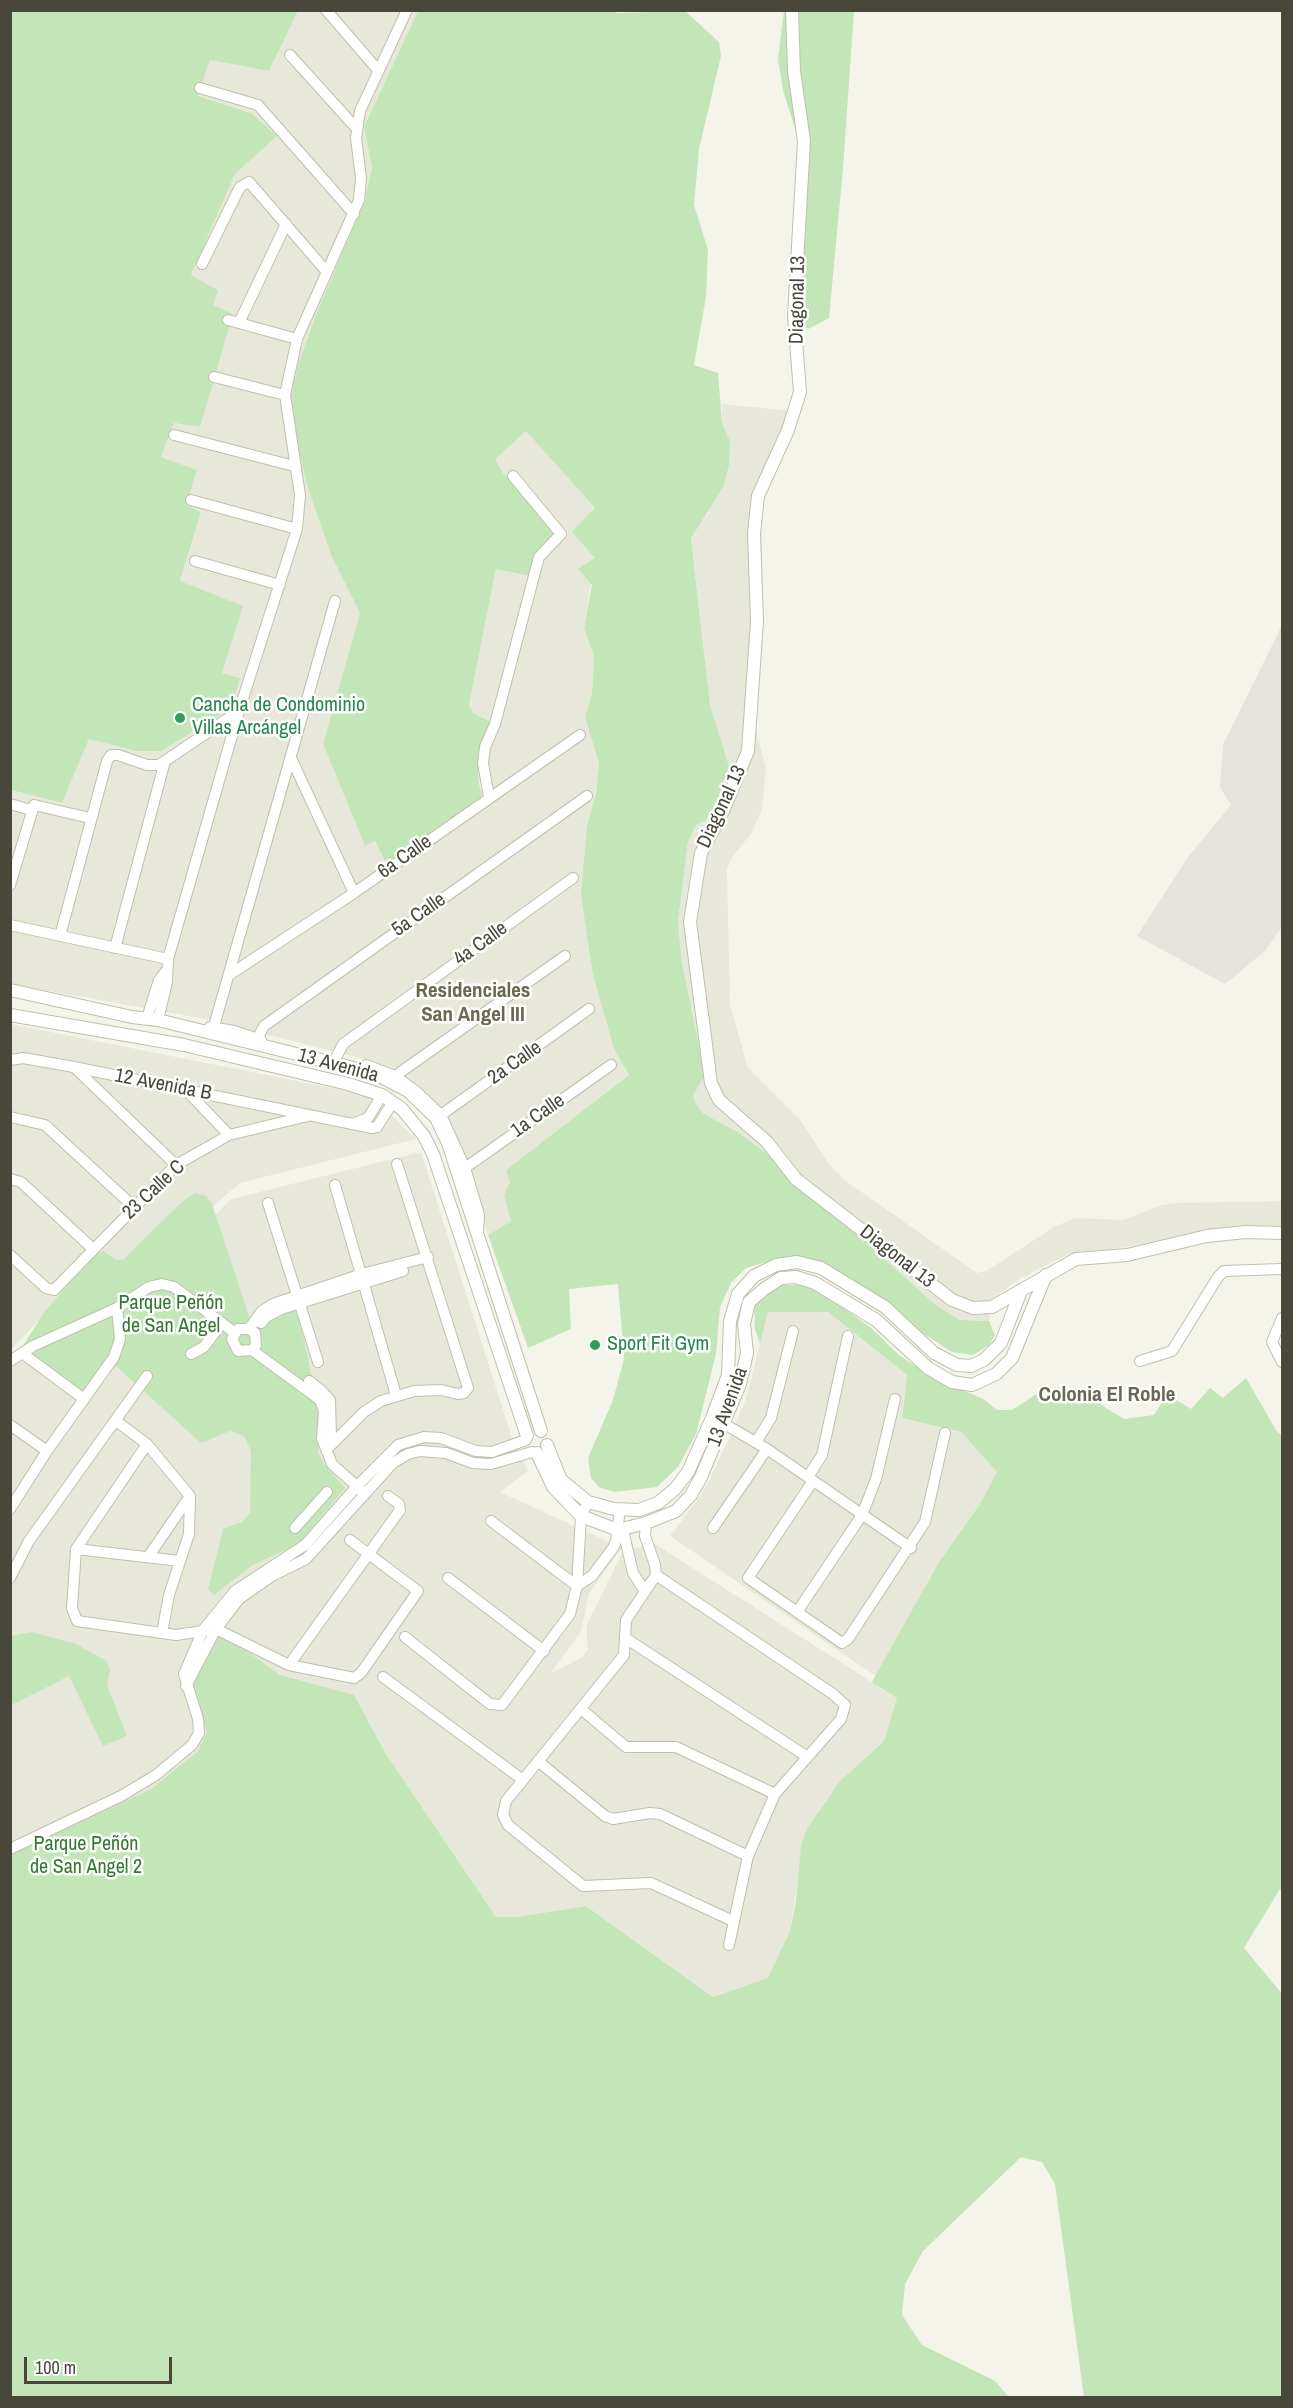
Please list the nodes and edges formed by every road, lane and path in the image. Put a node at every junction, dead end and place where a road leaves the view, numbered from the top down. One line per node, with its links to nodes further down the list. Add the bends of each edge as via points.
1 (326, 10): 5 (street)
2 (792, 10): 81 (street, Diagonal 13, via 794,71 804,141 794,316 800,392 788,430 758,496 754,533 757,621 748,751 700,853 690,922 711,1083 719,1100 767,1142 796,1179 952,1300 973,1308 992,1307)
3 (405, 11): 5 (street)
4 (290, 56): 7 (street)
5 (378, 70): 7 (street, via 363,102)
6 (200, 88): 8 (street, via 258,105)
7 (357, 129): 8 (street, via 362,185)
8 (354, 214): 11 (street)
9 (286, 224): 10 (street, via 249,182 240,187); 11 (street); 13 (street)
10 (202, 264)
11 (327, 272): 14 (street)
12 (228, 320): 13 (street)
13 (239, 323): 14 (street)
14 (297, 339): 16 (street)
15 (214, 377): 16 (street)
16 (285, 395): 18 (street)
17 (174, 435): 18 (street)
18 (294, 466): 21 (street, via 300,495)
19 (513, 476): 30 (street, via 561,534 539,557 495,724 485,747 483,763)
20 (191, 500): 21 (street)
21 (297, 529): 23 (street)
22 (195, 561): 23 (street)
23 (280, 585): 25 (street)
24 (335, 601): 27 (street)
25 (239, 711): 28 (street); 42 (street)
26 (580, 735): 30 (street, 6a Calle)
27 (291, 758): 37 (street); 43 (street)
28 (165, 761): 33 (street, via 153,766 111,755); 40 (street)
29 (587, 796): 52 (street, 5a Calle, via 264,1026)
30 (489, 797): 37 (street, 6a Calle)
31 (10, 804): 32 (street)
32 (31, 810): 33 (street, via 39,805); 34 (street)
33 (90, 818): 39 (street)
34 (13, 866): 36 (street)
35 (573, 878): 54 (street, 4a Calle, via 343,1044)
36 (10, 885)
37 (354, 893): 43 (street, 6a Calle)
38 (10, 926): 39 (street)
39 (60, 936): 40 (street)
40 (115, 948): 42 (street)
41 (566, 956): 59 (street)
42 (167, 965): 48 (street, via 167,982)
43 (229, 975): 49 (street)
44 (13, 993): 47 (street, 13 Avenida)
45 (589, 1010): 63 (street, 2a Calle)
46 (10, 1015): 51 (street, 13 Avenida)
47 (132, 1017): 48 (street, 13 Avenida); 51 (street)
48 (152, 1019): 50 (street, 13 Avenida)
49 (214, 1026): 50 (street); 52 (street)
50 (193, 1029): 52 (street, 13 Avenida); 53 (street, via 183,1037)
51 (129, 1035): 53 (street, 13 Avenida)
52 (256, 1042): 54 (street); 56 (street); 73 (street, 13 Avenida, via 374,1073 408,1090 436,1118)
53 (184, 1045): 56 (street, 13 Avenida)
54 (336, 1058): 59 (street)
55 (13, 1059): 58 (street, 12 Avenida B)
56 (251, 1061): 61 (street, 13 Avenida, via 348,1084)
57 (611, 1065): 68 (street, 1a Calle)
58 (74, 1067): 60 (street, 12 Avenida B); 67 (street)
59 (395, 1076): 63 (street)
60 (184, 1089): 62 (street, 12 Avenida B); 65 (street)
61 (388, 1099): 62 (street, 12 Avenida B, via 368,1118 355,1123); 107 (street, 13 Avenida, via 412,1120 433,1154)
62 (312, 1115): 65 (street, 23 Calle C)
63 (441, 1115): 68 (street)
64 (10, 1117): 72 (street, via 45,1125)
65 (230, 1135): 67 (street, 23 Calle C)
66 (397, 1164): 77 (street)
67 (176, 1165): 72 (street, 23 Calle C)
68 (465, 1168): 73 (street, via 479,1215)
69 (10, 1179): 75 (street, via 21,1182)
70 (335, 1185): 80 (street)
71 (268, 1203): 82 (street)
72 (134, 1207): 75 (street, 23 Calle C)
73 (478, 1232): 107 (street, 13 Avenida, via 541,1431 547,1437)
74 (1282, 1233): 79 (street, Diagonal 13, via 1208,1236 1127,1255 1076,1258)
75 (93, 1249): 76 (street, 23 Calle C, via 54,1290 46,1288)
76 (10, 1255)
77 (429, 1260): 80 (street); 97 (street, via 468,1388 464,1393 441,1390)
78 (1282, 1269): 93 (street, via 1224,1271 1173,1351)
79 (1046, 1275): 81 (street, Diagonal 13); 100 (street, 13 Avenida, via 1012,1358 996,1374 972,1385 952,1382 928,1368 876,1320 815,1283 796,1277 781,1278 749,1302 744,1324 747,1353 740,1384)
80 (363, 1278): 82 (street); 97 (street)
81 (1021, 1291): 100 (street, 13 Avenida, via 1001,1342 984,1360 971,1366 957,1365 934,1353 885,1306 821,1268 798,1262 776,1265 754,1276 738,1294 730,1321 728,1375)
82 (299, 1299): 89 (street, via 266,1317); 94 (street)
83 (117, 1308): 85 (street, via 140,1292 162,1284 174,1287); 90 (street); 98 (street, via 118,1347)
84 (1282, 1318): 95 (street, via 1273,1344)
85 (222, 1323): 87 (street); 91 (street, via 204,1347)
86 (793, 1331): 104 (street, via 771,1418)
87 (234, 1333): 89 (street, via 238,1329); 89 (street, via 233,1346 238,1351 245,1352)
88 (848, 1336): 112 (street, via 822,1455)
89 (253, 1339): 109 (street, via 330,1400 331,1438)
90 (22, 1353): 92 (street); 98 (street)
91 (190, 1354)
92 (10, 1361)
93 (1140, 1361)
94 (318, 1362)
95 (1282, 1362)
96 (147, 1376): 101 (street)
97 (396, 1395): 109 (street, via 364,1412)
98 (84, 1399): 111 (street)
99 (895, 1399): 121 (street, via 876,1479)
100 (718, 1420): 104 (street); 105 (street, 13 Avenida); 108 (street, 13 Avenida)
101 (116, 1421): 106 (street); 137 (street, via 29,1540)
102 (10, 1425): 111 (street)
103 (945, 1433): 131 (street, via 925,1522)
104 (756, 1442): 110 (street)
105 (701, 1443): 108 (street); 120 (street, 13 Avenida, via 688,1472 658,1503 639,1510)
106 (147, 1444): 116 (street); 132 (street)
107 (534, 1445): 113 (street, via 476,1451 441,1438 424,1437 391,1450); 115 (street, via 491,1464 473,1463 432,1450 408,1454 393,1463); 119 (street, 13 Avenida, via 561,1480); 123 (street, 13 Avenida, via 553,1487)
108 (714, 1447): 125 (street, 13 Avenida, via 691,1495 676,1511)
109 (327, 1449): 113 (street, via 332,1464)
110 (767, 1449): 112 (street); 127 (street)
111 (47, 1451): 118 (street)
112 (810, 1479): 121 (street); 141 (street, via 748,1578)
113 (357, 1486): 115 (street); 129 (street)
114 (327, 1492): 122 (street)
115 (365, 1494): 129 (street)
116 (190, 1496): 134 (street); 135 (street, via 189,1534)
117 (388, 1496): 133 (street, via 401,1507)
118 (12, 1502)
119 (588, 1502): 120 (street, 13 Avenida); 123 (street)
120 (620, 1509): 128 (street)
121 (862, 1515): 131 (street); 141 (street)
122 (305, 1516): 126 (street); 129 (street)
123 (581, 1516): 128 (street, 13 Avenida); 139 (street)
124 (490, 1521): 139 (street)
125 (646, 1523): 128 (street, 13 Avenida); 136 (street, via 645,1536)
126 (295, 1528)
127 (713, 1528)
128 (620, 1530): 139 (street, via 599,1567); 140 (street, via 633,1574)
129 (322, 1535): 142 (street, via 306,1559 239,1599); 143 (street, via 256,1575 235,1592)
130 (350, 1540): 133 (street)
131 (911, 1548): 141 (street, via 842,1643)
132 (76, 1549): 134 (street); 144 (street, via 72,1608 77,1621)
133 (369, 1553): 148 (street); 148 (street, via 418,1591 409,1606 354,1678)
134 (148, 1557): 135 (street)
135 (180, 1561): 144 (street)
136 (656, 1575): 140 (street); 152 (street, via 845,1705 841,1719)
137 (10, 1578)
138 (448, 1578): 147 (street)
139 (577, 1586): 147 (street, via 570,1614)
140 (644, 1590): 146 (street, via 626,1620)
141 (797, 1611)
142 (216, 1629): 143 (street); 148 (street); 150 (street)
143 (203, 1630): 144 (street, via 176,1635); 150 (street, via 184,1674)
144 (162, 1633)
145 (405, 1637): 147 (street, via 496,1706 502,1705)
146 (627, 1639): 151 (street, via 624,1655); 152 (street)
147 (544, 1651)
148 (289, 1665)
149 (383, 1677): 154 (street)
150 (186, 1686): 156 (street, via 199,1733 181,1756 121,1796)
151 (581, 1709): 153 (street); 155 (street, via 626,1747 676,1747)
152 (806, 1756): 155 (street)
153 (539, 1762): 154 (street); 157 (street, via 605,1816 613,1819 660,1814)
154 (523, 1780): 158 (street, via 506,1801 503,1815 508,1825 583,1886 651,1883)
155 (775, 1794): 157 (street)
156 (10, 1849)
157 (748, 1856): 158 (street)
158 (733, 1921): 159 (street)
159 (729, 1945)

